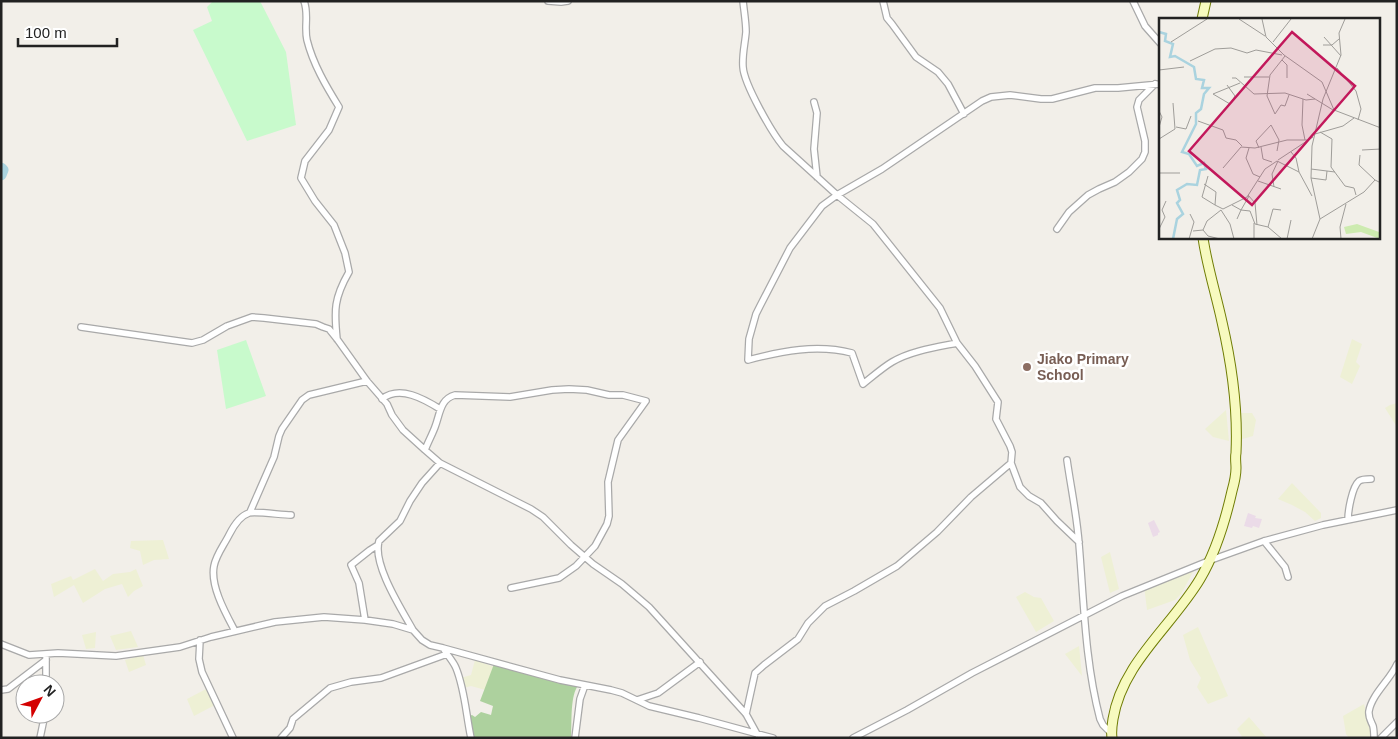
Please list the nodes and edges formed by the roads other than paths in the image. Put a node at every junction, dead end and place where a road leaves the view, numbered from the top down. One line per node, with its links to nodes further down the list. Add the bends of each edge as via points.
1 (304, 1): 18 (street, via 307,39 323,82 339,107 329,130 305,161 301,178 334,225 345,252 349,272 337,298)
2 (548, 1): 3 (street)
3 (568, 1)
4 (743, 1): 13 (street, via 745,78 778,141)
5 (883, 1): 12 (street, via 887,18 916,57 938,72 948,84)
6 (1133, 1): 9 (street, via 1145,26)
7 (1206, 1): 8 (street)
8 (1202, 18)
9 (1159, 42)
10 (1158, 84): 12 (street, via 1095,88 1052,99 998,95 987,98); 15 (street, via 1139,100 1137,107 1145,141 1142,159 1115,182 1088,195 1068,212)
11 (814, 102): 13 (street, via 817,113 814,149)
12 (964, 114): 14 (street, via 882,169)
13 (818, 177): 14 (street)
14 (836, 195): 19 (street, via 873,224 902,259 940,308); 19 (street, via 822,206 790,248 756,314 748,360 813,348 841,350 852,353 863,384 900,358)
15 (1057, 229)
16 (1203, 239): 36 (street, via 1228,355 1237,436 1232,491)
17 (81, 328): 18 (street, via 192,342 252,317 316,324 329,330)
18 (337, 339): 20 (street)
19 (957, 343): 26 (street, via 998,402 996,419 1010,446)
20 (367, 381): 21 (street); 29 (street, via 309,395 302,400 282,429 274,457)
21 (382, 399): 22 (street, via 386,395 401,393 421,398); 23 (street, via 400,426)
22 (440, 409): 23 (street); 35 (street, via 445,400 456,394 510,397 569,389 646,401 618,440 608,482 609,516 595,546)
23 (425, 450): 25 (street)
24 (1068, 460): 33 (street)
25 (440, 463): 34 (street, via 413,496 400,521); 35 (street, via 531,509)
26 (1012, 463): 33 (street, via 1020,487 1041,503); 53 (street, via 970,497 937,532 897,566 819,611 798,639 756,673)
27 (1371, 479): 31 (street, via 1360,480 1356,485)
28 (1397, 510): 31 (street)
29 (250, 512): 30 (street); 42 (street, via 237,522 214,566 220,602)
30 (291, 515)
31 (1348, 520): 32 (street)
32 (1264, 541): 36 (street); 37 (street, via 1286,567)
33 (1079, 542): 39 (street)
34 (378, 545): 40 (street, via 351,565); 41 (street, via 381,566)
35 (585, 557): 38 (street, via 559,578); 47 (street, via 636,594)
36 (1211, 560): 39 (street); 57 (street, via 1126,681 1115,708)
37 (1288, 577)
38 (511, 588)
39 (1083, 615): 57 (street, via 1098,712); 64 (street)
40 (366, 620): 41 (street); 42 (street, via 305,618)
41 (413, 630): 45 (street, via 425,643)
42 (235, 631): 43 (street)
43 (200, 640): 46 (street, via 180,647 116,656 58,653); 59 (street, via 202,672)
44 (1, 644): 46 (street, via 29,655)
45 (445, 651): 50 (street); 60 (street, via 381,678 350,682 327,690 294,719); 61 (street, via 459,678)
46 (47, 657): 49 (street); 51 (street, via 8,689)
47 (700, 662): 52 (street, via 658,693); 53 (street)
48 (1397, 664): 65 (street, via 1370,708)
49 (46, 674)
50 (585, 686): 52 (street, via 622,693); 62 (street)
51 (1, 690)
52 (637, 700): 56 (street, via 649,706)
53 (746, 714): 56 (street)
54 (1397, 722): 66 (street)
55 (43, 724): 58 (street)
56 (757, 734): 63 (street)
57 (1112, 735)
58 (40, 738)
59 (233, 738)
60 (281, 738)
61 (471, 738)
62 (575, 738)
63 (774, 738)
64 (853, 738)
65 (1374, 738)
66 (1381, 738)

